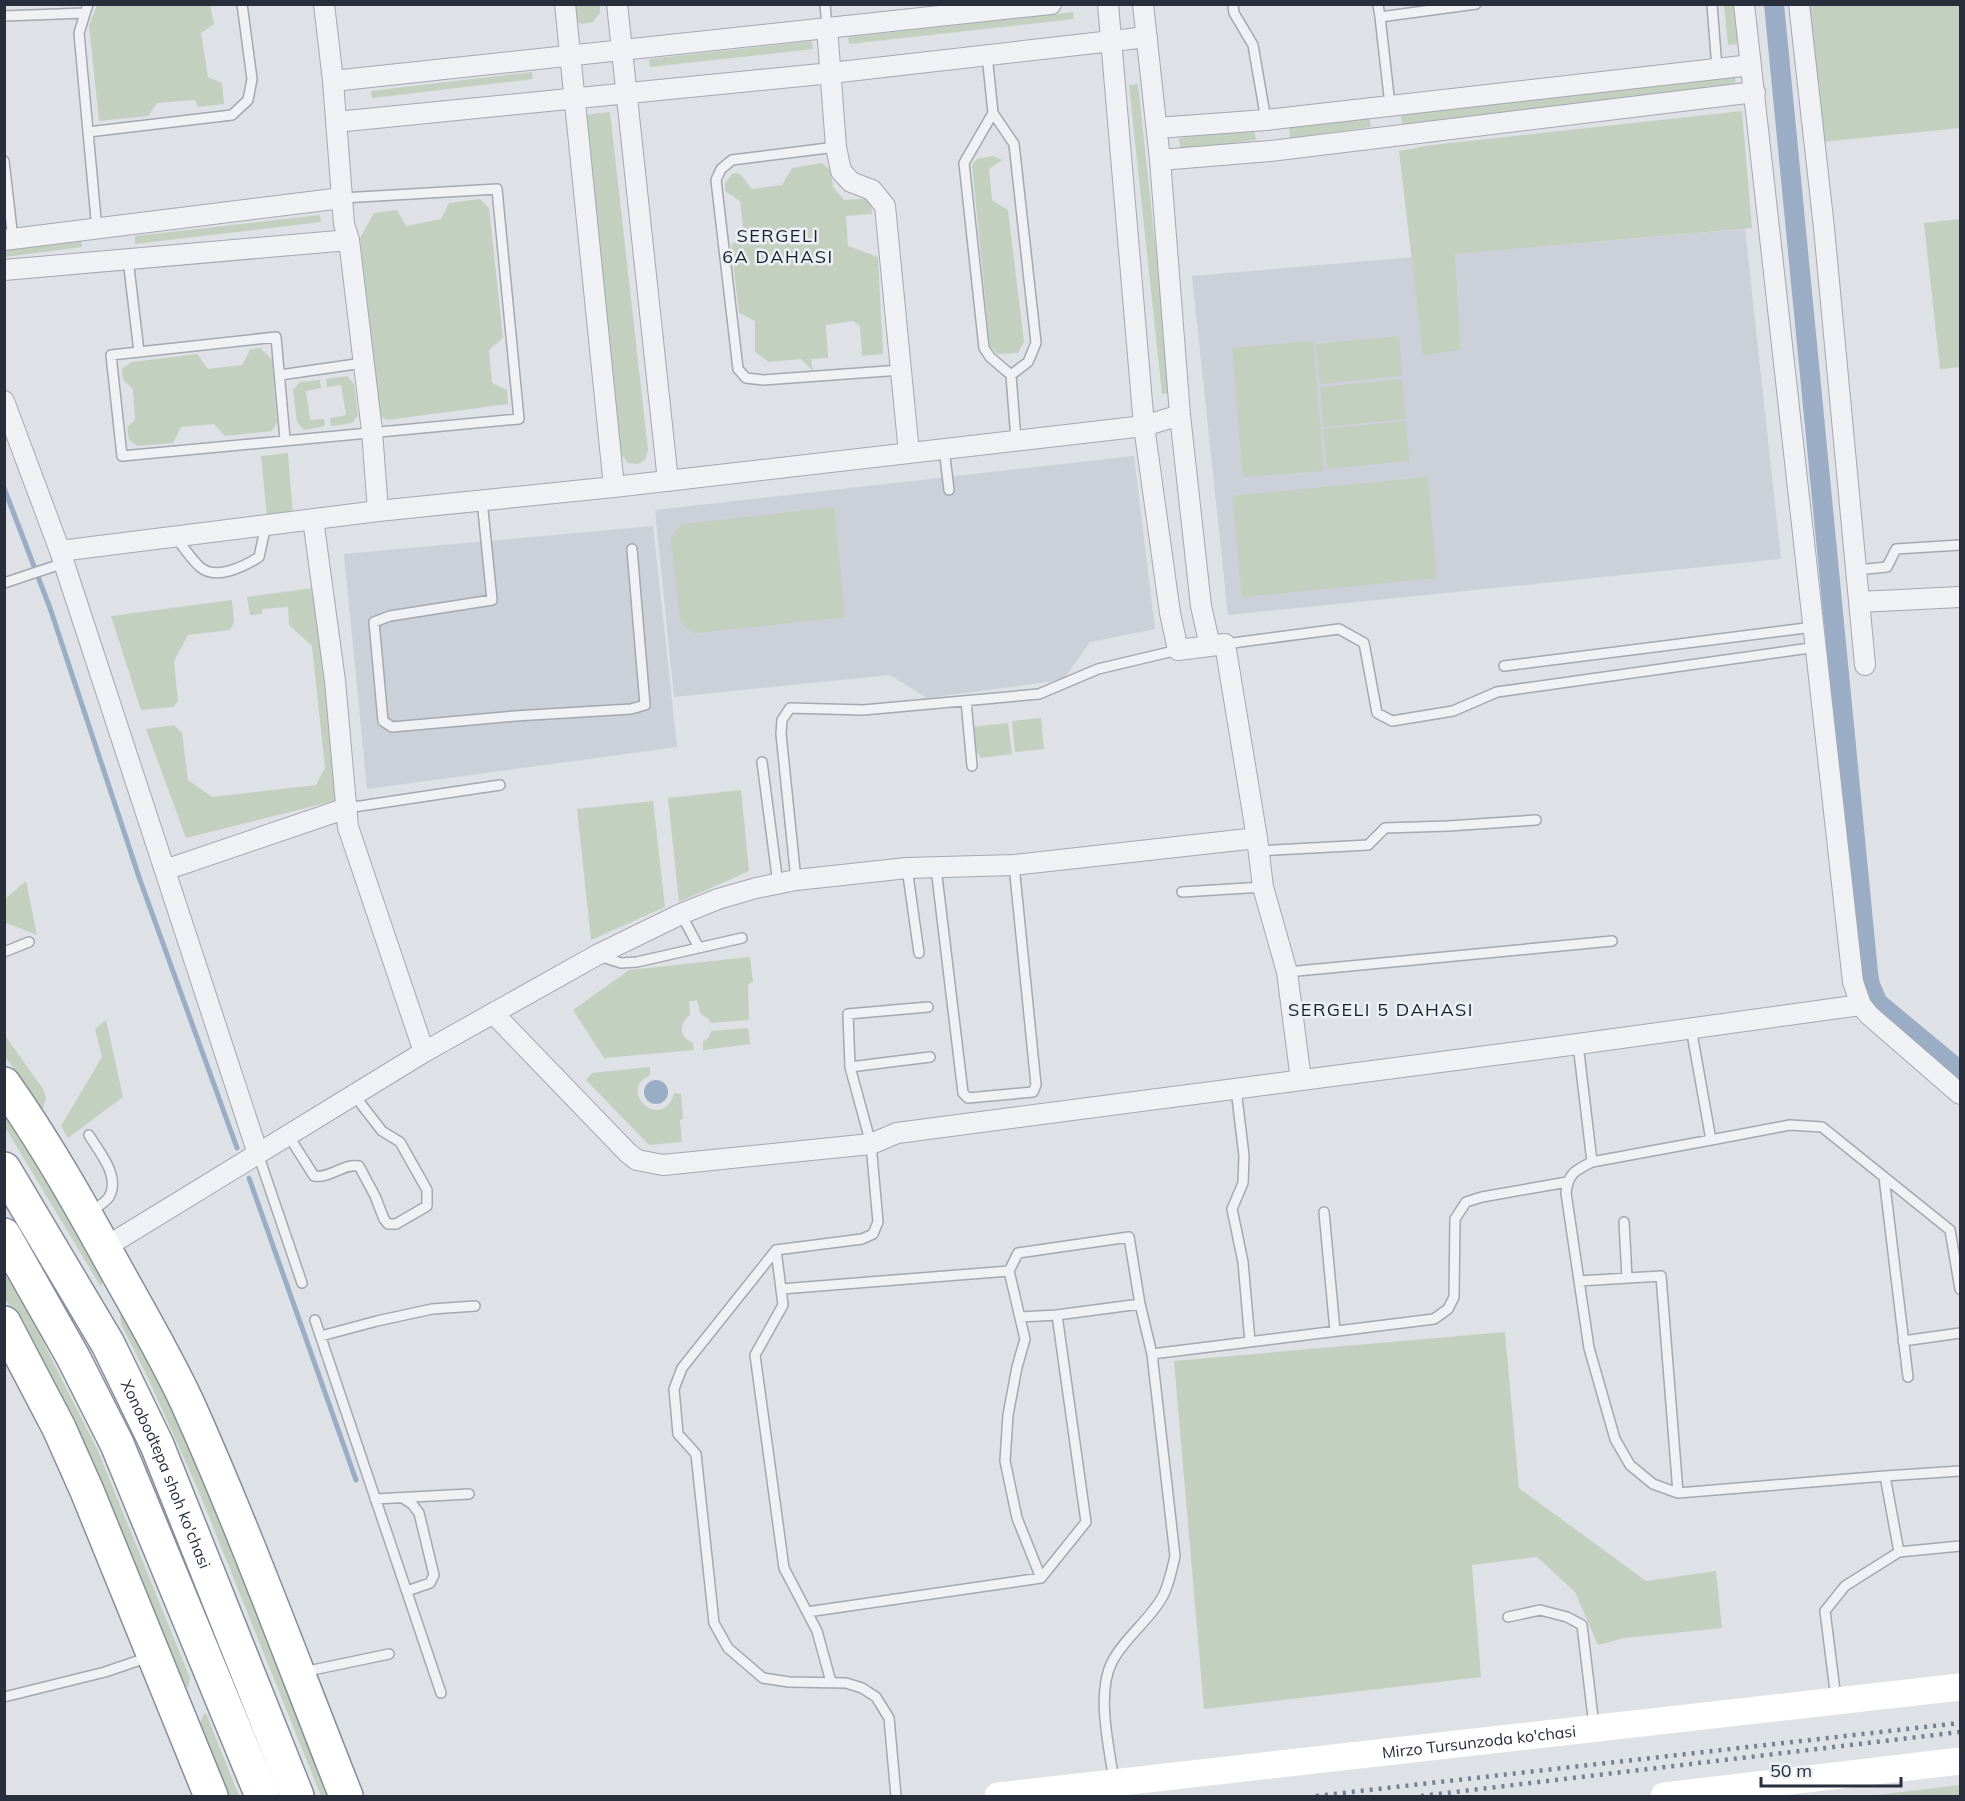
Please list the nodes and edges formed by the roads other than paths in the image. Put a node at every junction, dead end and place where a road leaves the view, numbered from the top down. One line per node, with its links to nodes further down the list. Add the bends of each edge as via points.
1 (242, 4): 36 (lane, via 252,79 248,100 232,115)
2 (324, 4): 27 (street)
3 (565, 4): 22 (street)
4 (617, 4): 21 (street)
5 (825, 4): 18 (lane)
6 (1051, 4): 18 (street)
7 (1108, 4): 20 (street)
8 (1143, 4): 19 (street)
9 (1233, 4): 33 (lane, via 1234,13 1253,45)
10 (1378, 4): 17 (lane)
11 (1476, 4): 17 (lane)
12 (1712, 4): 25 (lane)
13 (1744, 4): 24 (street)
14 (1799, 4): 74 (street)
15 (86, 8): 16 (lane); 36 (lane, via 79,33)
16 (4, 16)
17 (1380, 17): 31 (lane)
18 (827, 27): 21 (street); 26 (street)
19 (1147, 37): 20 (street); 35 (street)
20 (1112, 41): 23 (street); 56 (street)
21 (622, 49): 22 (street); 29 (street)
22 (570, 55): 27 (street); 30 (street)
23 (987, 55): 26 (street); 32 (lane)
24 (1752, 65): 25 (street); 28 (street)
25 (1717, 69): 31 (street)
26 (831, 73): 29 (street); 38 (street)
27 (333, 81): 34 (street)
28 (1755, 92): 37 (street); 78 (street)
29 (626, 94): 30 (street); 63 (street)
30 (574, 99): 34 (street); 64 (street)
31 (1390, 105): 33 (street); 37 (street)
32 (993, 112): 53 (lane, via 1014,144 1036,343 1028,362); 53 (lane, via 964,162 984,348)
33 (1266, 120): 35 (street); 39 (street)
34 (336, 122): 42 (street)
35 (1156, 128): 40 (street)
36 (88, 132): 44 (lane)
37 (1394, 136): 39 (street)
38 (836, 147): 51 (street, via 841,171 851,182 872,190 885,206); 51 (lane, via 732,160 716,180 738,369 746,378 763,380)
39 (1270, 152): 40 (street)
40 (1160, 160): 55 (street)
41 (4, 161): 45 (lane)
42 (342, 198): 43 (street); 46 (street); 57 (lane, via 497,189 519,419)
43 (122, 226): 44 (street); 47 (street)
44 (97, 230): 45 (street)
45 (9, 240)
46 (349, 240): 47 (street); 50 (street)
47 (128, 259): 48 (street); 49 (lane)
48 (4, 270)
49 (139, 352): 52 (lane, via 276,337); 59 (lane, via 111,355 122,456)
50 (363, 363): 52 (lane); 57 (street)
51 (901, 370): 62 (street)
52 (280, 375): 59 (lane)
53 (1011, 375): 60 (lane)
54 (4, 401): 58 (street)
55 (1180, 415): 56 (street); 79 (street, via 1201,606)
56 (1144, 426): 60 (street); 81 (street)
57 (372, 431): 59 (lane); 67 (street)
58 (10, 435): 73 (street)
59 (285, 439)
60 (1016, 440): 61 (street)
61 (944, 449): 62 (street); 65 (lane)
62 (909, 453): 63 (street)
63 (668, 481): 64 (street)
64 (614, 487): 66 (street)
65 (949, 490)
66 (482, 500): 67 (street); 72 (lane, via 492,600 374,622 383,721 392,727 645,705)
67 (378, 511): 68 (street)
68 (313, 519): 69 (street); 88 (street)
69 (266, 525): 70 (street); 70 (lane, via 259,557 242,567 219,572 201,569)
70 (175, 537): 73 (street)
71 (1960, 545): 74 (lane, via 1896,549 1887,567)
72 (632, 549)
73 (57, 561): 75 (lane); 94 (street)
74 (1856, 570): 77 (street)
75 (4, 583)
76 (1960, 597): 77 (street)
77 (1859, 602): 82 (street)
78 (1814, 627): 80 (street); 83 (lane)
79 (1217, 645): 80 (lane, via 1338,629 1364,643 1377,713 1392,721 1453,711 1497,692); 81 (street); 90 (street)
80 (1817, 647): 107 (street, via 1853,982)
81 (1178, 651): 84 (lane, via 1098,669 1039,694)
82 (1865, 665)
83 (1504, 666)
84 (966, 701): 86 (lane); 95 (lane, via 864,710 790,708 782,720 781,734)
85 (762, 762): 95 (lane)
86 (972, 766)
87 (500, 785): 88 (lane)
88 (347, 808): 94 (street); 112 (street, via 348,826)
89 (1536, 820): 90 (lane, via 1385,828 1368,845)
90 (1258, 845): 91 (street); 96 (street)
91 (1014, 865): 93 (street); 93 (lane, via 1036,1085 1033,1092 968,1098 963,1093)
92 (907, 868): 93 (street); 95 (street); 104 (lane)
93 (936, 868)
94 (165, 870): 124 (street)
95 (787, 882): 98 (street, via 718,899)
96 (1263, 887): 97 (lane); 106 (street)
97 (1182, 892)
98 (681, 914): 102 (lane); 105 (street)
99 (742, 938): 102 (lane)
100 (1612, 941): 106 (lane)
101 (29, 942): 103 (lane)
102 (698, 946): 105 (lane, via 637,962 621,963)
103 (4, 952)
104 (920, 953)
105 (597, 955): 109 (street)
106 (1287, 972): 115 (street)
107 (1861, 1005): 110 (street); 119 (street, via 1878,1025)
108 (928, 1007): 114 (lane, via 848,1014)
109 (493, 1013): 112 (street); 123 (street, via 637,1160 663,1165)
110 (1691, 1029): 111 (street); 122 (lane)
111 (1578, 1044): 115 (street); 125 (lane)
112 (424, 1052): 118 (street)
113 (930, 1058): 114 (lane)
114 (850, 1067): 123 (lane)
115 (1301, 1080): 117 (street)
116 (4, 1084): 130 (highway, via 43,1141)
117 (1236, 1089): 123 (street, via 897,1132); 151 (lane, via 1244,1156 1243,1183 1232,1209 1243,1262)
118 (356, 1093): 121 (street); 121 (lane, via 382,1131 400,1142 427,1190 427,1206 396,1224 388,1224 359,1166 314,1176)
119 (1960, 1095)
120 (89, 1135): 130 (lane, via 110,1170 112,1184 108,1198)
121 (288, 1135): 124 (street)
122 (1711, 1140): 125 (lane); 127 (lane, via 1790,1125 1822,1127)
123 (871, 1144): 133 (lane, via 878,1222 873,1234 862,1239)
124 (258, 1154): 134 (street); 138 (lane)
125 (1592, 1162): 128 (lane, via 1575,1171)
126 (4, 1169): 152 (highway, Xonobodtepa shoh ko'chasi)
127 (1884, 1177): 140 (lane, via 1950,1230); 150 (lane)
128 (1567, 1182): 137 (lane); 147 (lane, via 1466,1202 1455,1219 1454,1297 1448,1310 1434,1319)
129 (1324, 1212): 147 (lane)
130 (86, 1216): 134 (highway)
131 (1624, 1222): 136 (lane)
132 (4, 1236): 162 (highway, Xonobodtepa shoh ko'chasi, via 96,1401)
133 (776, 1250): 139 (lane); 173 (lane, via 682,1368 674,1389 678,1434 696,1454 714,1623 728,1648 763,1678)
134 (109, 1257): 152 (highway); 172 (highway, via 186,1401)
135 (1009, 1271): 139 (lane); 141 (lane, via 1018,1253 1129,1237); 144 (lane)
136 (1627, 1278): 137 (lane); 157 (lane, via 1660,1276)
137 (1579, 1281): 157 (lane, via 1589,1348 1615,1439 1630,1465 1645,1478)
138 (302, 1282)
139 (781, 1289): 167 (lane, via 783,1305 755,1355 784,1568)
140 (1960, 1289)
141 (1140, 1304): 143 (lane); 153 (lane)
142 (475, 1306): 149 (lane, via 432,1309)
143 (1057, 1315): 144 (lane); 165 (lane, via 1086,1522)
144 (1020, 1317): 165 (lane, via 1025,1339 1008,1415 1005,1461 1017,1518)
145 (315, 1320): 149 (lane)
146 (4, 1323): 170 (highway, via 59,1428)
147 (1335, 1331): 151 (lane)
148 (1960, 1333): 150 (lane)
149 (321, 1336): 160 (lane)
150 (1903, 1341): 154 (lane)
151 (1250, 1342): 153 (lane)
152 (108, 1344): 161 (highway, Xonobodtepa shoh ko'chasi, via 157,1445)
153 (1152, 1354): 181 (lane, via 1175,1556 1162,1598 1112,1661 1107,1674 1104,1689)
154 (1908, 1377)
155 (1960, 1471): 156 (lane)
156 (1885, 1476): 157 (lane); 164 (lane)
157 (1678, 1492)
158 (469, 1494): 159 (lane)
159 (403, 1498): 160 (lane); 166 (lane, via 420,1513 434,1575 430,1583)
160 (375, 1499): 166 (lane)
161 (189, 1528): 162 (highway, via 186,1540 178,1547 167,1547); 185 (highway, Xonobodtepa shoh ko'chasi)
162 (157, 1541): 171 (highway, Xonobodtepa shoh ko'chasi)
163 (1960, 1546): 164 (lane)
164 (1899, 1552): 177 (lane, via 1845,1586 1825,1611)
165 (1041, 1578): 167 (lane)
166 (407, 1592): 175 (lane)
167 (807, 1612): 173 (lane, via 817,1631)
168 (1508, 1617): 178 (lane, via 1540,1610 1582,1625)
169 (389, 1654): 172 (lane)
170 (154, 1655): 176 (lane, via 105,1672); 179 (highway)
171 (205, 1658): 179 (highway); 184 (highway, Xonobodtepa shoh ko'chasi)
172 (297, 1673): 186 (highway)
173 (831, 1682): 187 (lane, via 862,1688 876,1696 886,1709)
174 (1960, 1686): 177 (main road, Mirzo Tursunzoda ko'chasi)
175 (441, 1692)
176 (4, 1697)
177 (1836, 1701): 178 (main road, Mirzo Tursunzoda ko'chasi)
178 (1594, 1728): 182 (main road, Mirzo Tursunzoda ko'chasi)
179 (187, 1737): 183 (highway)
180 (1960, 1761): 189 (main road)
181 (1114, 1783): 182 (main road, Mirzo Tursunzoda ko'chasi); 188 (main road, Mirzo Tursunzoda ko'chasi)
182 (1179, 1786)
183 (211, 1797)
184 (262, 1797)
185 (297, 1797)
186 (346, 1797)
187 (896, 1797)
188 (999, 1797)
189 (1664, 1797)

